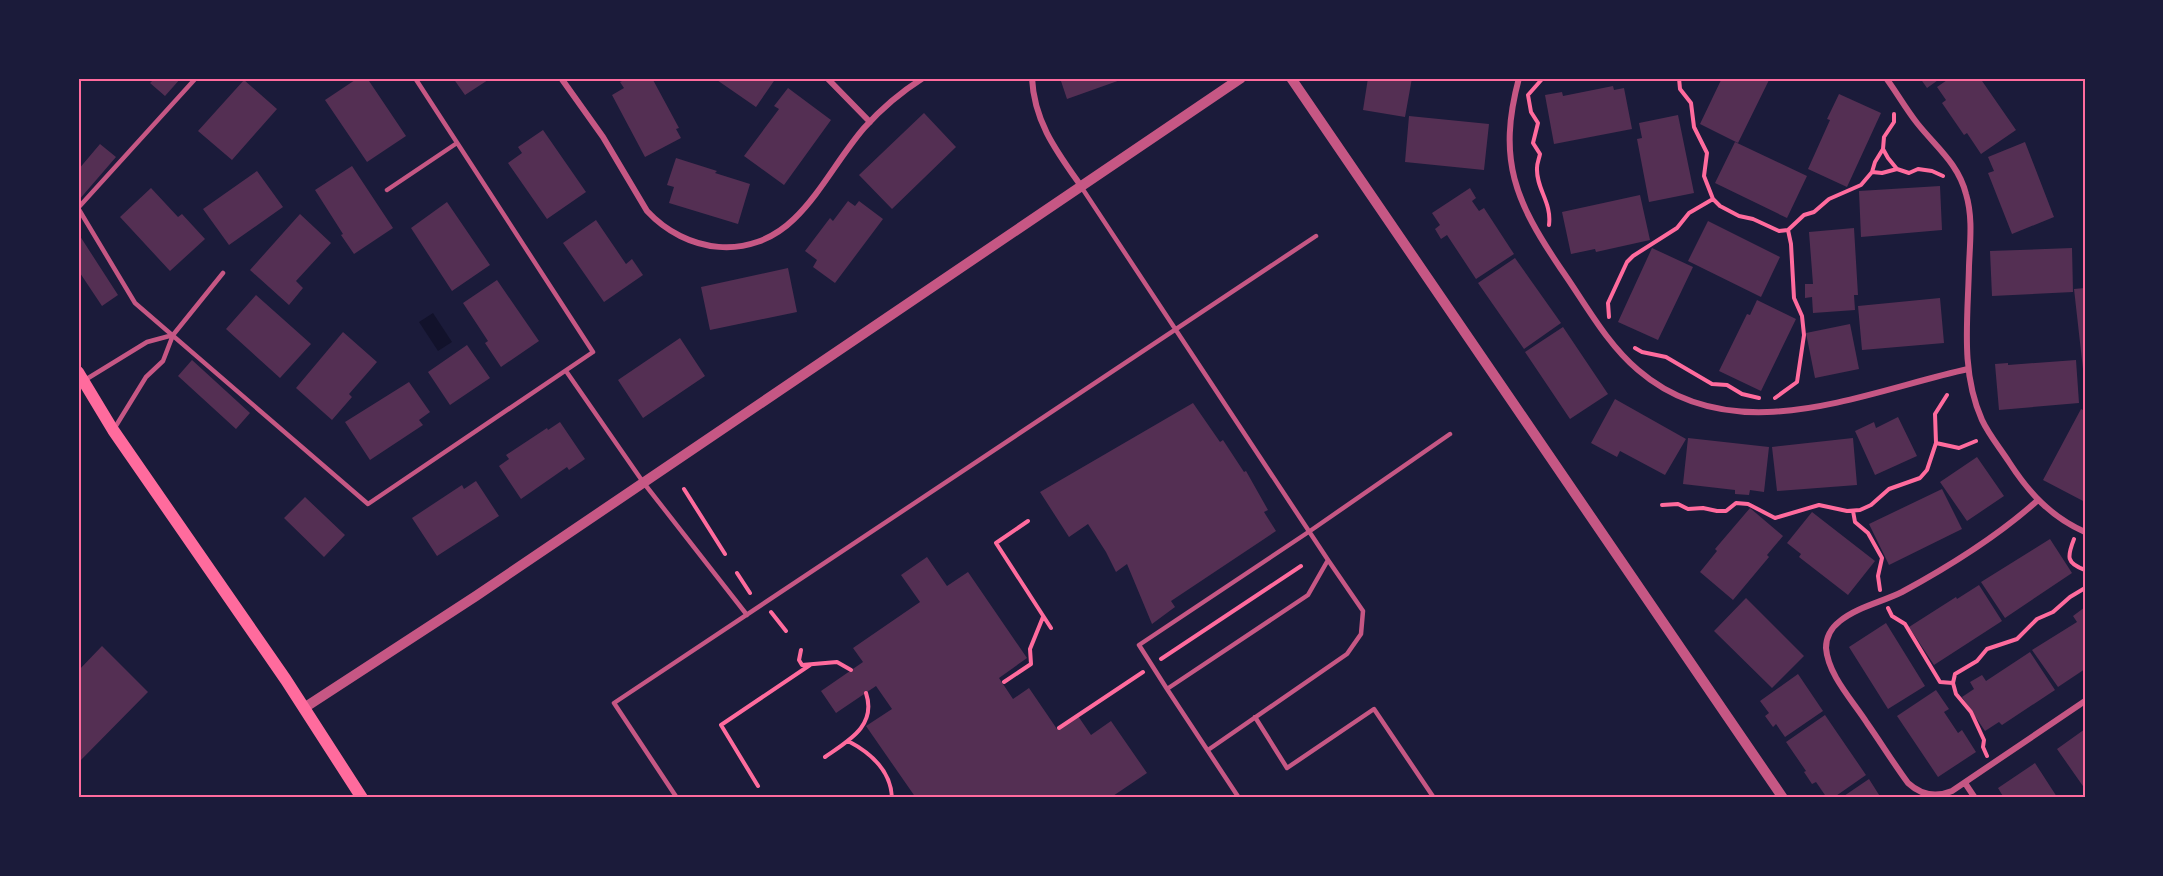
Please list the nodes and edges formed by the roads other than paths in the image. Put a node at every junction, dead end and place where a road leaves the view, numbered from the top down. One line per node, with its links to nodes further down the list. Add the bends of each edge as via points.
1 (196, 78): 15 (lane)
2 (415, 78): 12 (lane)
3 (561, 78): 11 (street, via 656,221 679,237 718,247 758,241 788,224)
4 (827, 78): 11 (street)
5 (923, 78): 11 (street)
6 (1032, 78): 13 (street, via 1042,126)
7 (1241, 78): 13 (street)
8 (1291, 78): 41 (street)
9 (1519, 78): 20 (street, via 1509,154 1523,205 1608,338 1632,365 1655,382 1691,401 1710,406 1776,413 1828,406)
10 (1886, 78): 20 (street, via 1916,122 1948,156 1967,196 1971,226)
11 (870, 122)
12 (457, 143): 14 (lane); 21 (lane, via 593,352)
13 (1081, 186): 18 (lane); 25 (street)
14 (387, 190)
15 (78, 208): 19 (lane, via 135,303)
16 (1316, 236): 18 (lane)
17 (223, 273): 19 (lane)
18 (1176, 329): 28 (lane); 30 (lane)
19 (173, 335): 21 (lane, via 368,504); 22 (lane, via 147,342); 23 (lane, via 163,361 146,377)
20 (1968, 369): 26 (street, via 1983,421)
21 (566, 370): 25 (lane)
22 (81, 376): 23 (main road)
23 (113, 430): 33 (main road)
24 (1450, 434): 28 (lane)
25 (643, 482): 30 (lane); 33 (street)
26 (2038, 500): 27 (street); 36 (street, via 1962,557 1899,593 1844,617 1826,640 1828,658 1838,679 1908,783 1928,795 1946,794)
27 (2082, 530)
28 (1310, 531): 29 (lane); 31 (lane, via 1138,645)
29 (1328, 560): 31 (lane, via 1308,595); 34 (lane, via 1363,610 1361,634 1347,654)
30 (747, 615): 38 (lane, via 614,703)
31 (1167, 689): 35 (lane)
32 (2085, 701): 36 (street)
33 (304, 708): 37 (main road)
34 (1255, 717): 35 (lane); 40 (lane, via 1287,768 1374,709)
35 (1208, 750): 39 (lane)
36 (1965, 783): 42 (street)
37 (362, 798)
38 (677, 798)
39 (1239, 798)
40 (1434, 798)
41 (1783, 798)
42 (1975, 798)

